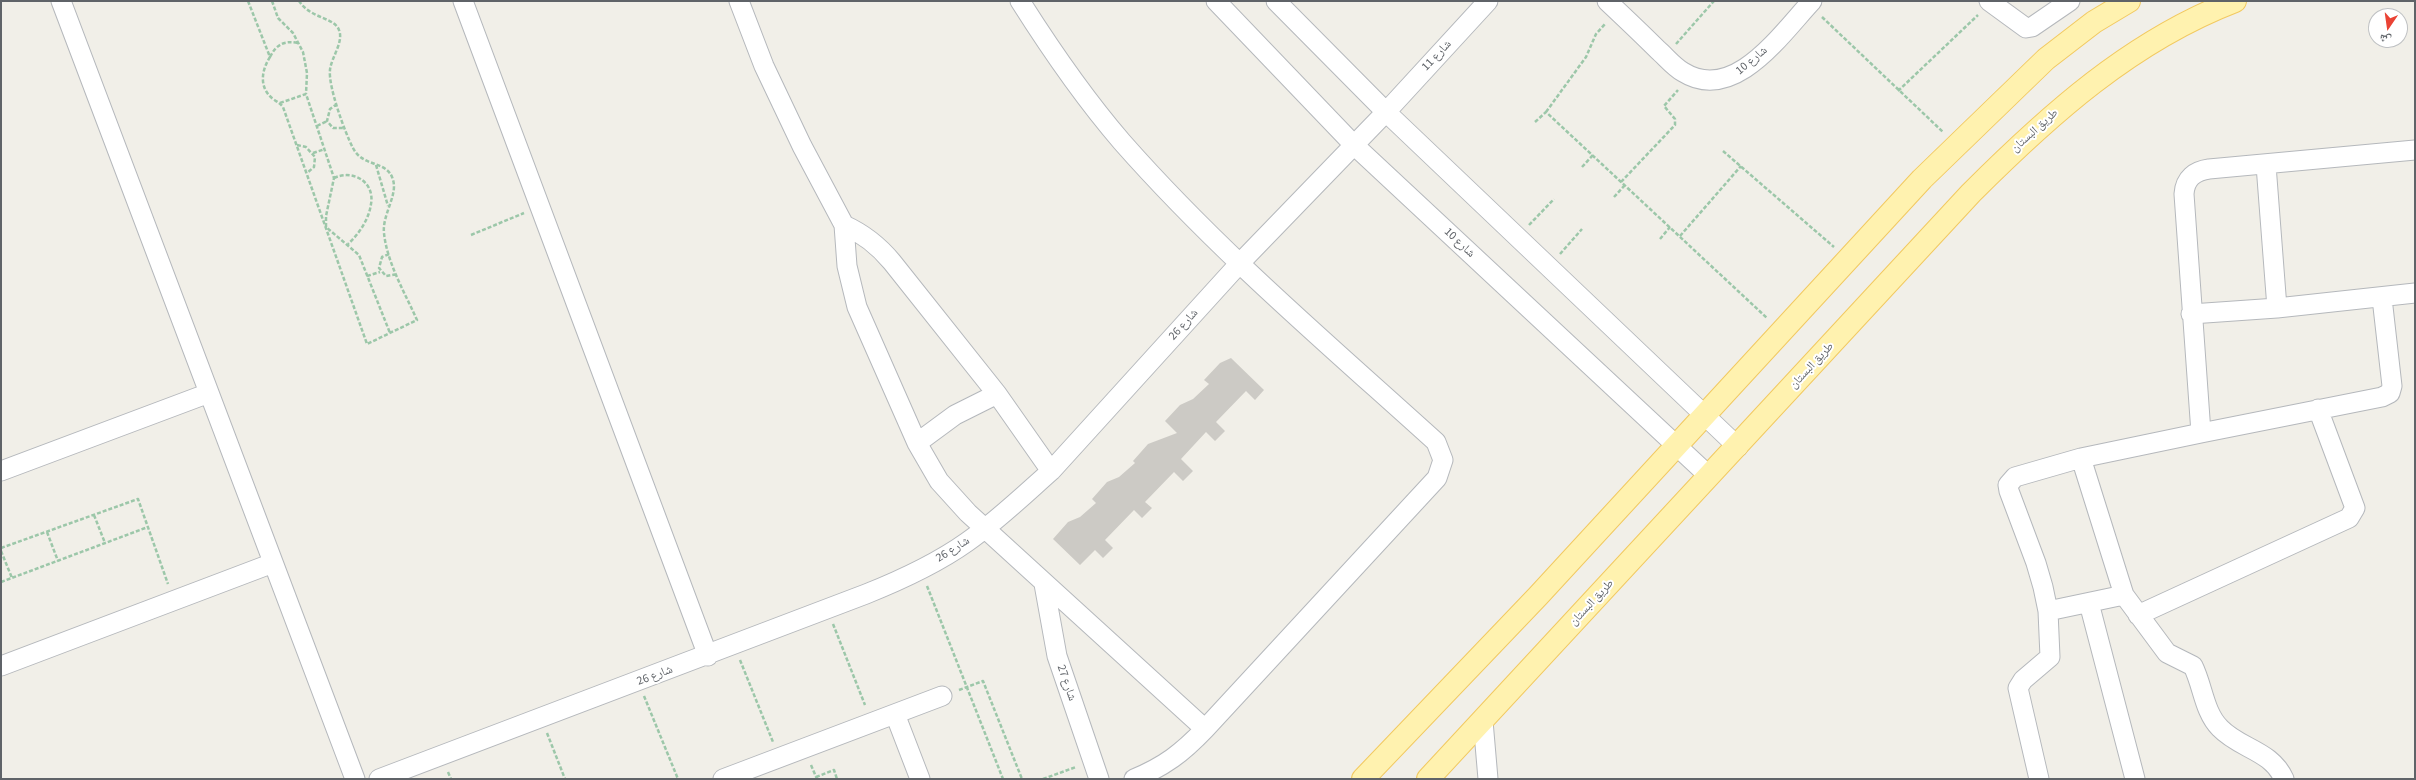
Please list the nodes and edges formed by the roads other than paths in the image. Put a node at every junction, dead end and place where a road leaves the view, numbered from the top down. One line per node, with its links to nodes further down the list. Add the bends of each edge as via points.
1 (61, 1): 24 (street)
2 (462, 1): 43 (street)
3 (739, 1): 18 (street, via 764,66 802,146)
4 (1020, 1): 19 (street, via 1076,84 1121,141)
5 (1216, 1): 15 (street, شارع 10)
6 (1276, 1): 14 (street)
7 (1488, 1): 14 (street, شارع 11)
8 (2070, 1): 11 (street, via 2032,28 2026,28)
9 (2129, 1): 27 (main road, via 2094,22 2046,59 1956,145)
10 (2235, 1): 31 (main road, طريق البستان, via 2152,42 2122,61 2094,80 2044,123 1971,193)
11 (1990, 2)
12 (1811, 3): 13 (street, شارع 10, via 1758,58 1735,76 1713,81 1682,72)
13 (1613, 7)
14 (1386, 112): 15 (street, شارع 26); 27 (street)
15 (1354, 145): 19 (street, شارع 26); 30 (street, شارع 10)
16 (2415, 150): 17 (street)
17 (2266, 165): 22 (street); 23 (street, via 2197,171 2184,187)
18 (844, 225): 25 (street, via 878,246); 29 (street, via 847,266 857,307)
19 (1239, 264): 33 (street, شارع 26); 48 (street, via 1436,442 1443,460 1437,478)
20 (2415, 293): 21 (street)
21 (2382, 298): 22 (street); 26 (street, via 2392,391 2382,396)
22 (2277, 308): 23 (street)
23 (2191, 314): 28 (street)
24 (209, 393): 34 (street); 37 (street)
25 (997, 394): 29 (street, via 955,415); 33 (street)
26 (2318, 409): 28 (street); 42 (street, via 2356,508 2349,518)
27 (1704, 414): 30 (main road); 31 (street)
28 (2201, 433): 32 (street)
29 (917, 443): 36 (street, via 939,481)
30 (1675, 445): 35 (street, شارع 10); 55 (main road, via 1538,596)
31 (1738, 446): 35 (main road, طريق البستان)
32 (2081, 458): 39 (street); 41 (street, via 2015,477 2008,484 2008,492 2036,562)
33 (1051, 470): 36 (street, شارع 26)
34 (1, 471)
35 (1709, 476): 47 (main road, طريق البستان)
36 (984, 528): 38 (street); 43 (street, شارع 26, via 967,542 920,570 828,610)
37 (273, 563): 44 (street); 50 (street)
38 (1044, 584): 48 (street); 53 (street, شارع 27, via 1057,656)
39 (2124, 595): 40 (street); 42 (street)
40 (2089, 603): 41 (street); 59 (street)
41 (2048, 611): 58 (street, via 2050,657 2023,680 2018,688)
42 (2138, 615): 60 (street, via 2168,654 2193,666 2210,714 2220,728 2230,737 2266,756 2277,766)
43 (708, 656): 51 (street, شارع 26)
44 (1, 666)
45 (942, 696): 46 (street)
46 (895, 714): 49 (street); 52 (street)
47 (1483, 721): 56 (main road, طريق البستان); 57 (street)
48 (1206, 729): 54 (street, via 1184,751 1159,768)
49 (727, 778)
50 (355, 779)
51 (379, 779)
52 (920, 779)
53 (1099, 779)
54 (1134, 779)
55 (1363, 779)
56 (1428, 779)
57 (1488, 779)
58 (2040, 779)
59 (2135, 779)
60 (2284, 779)

